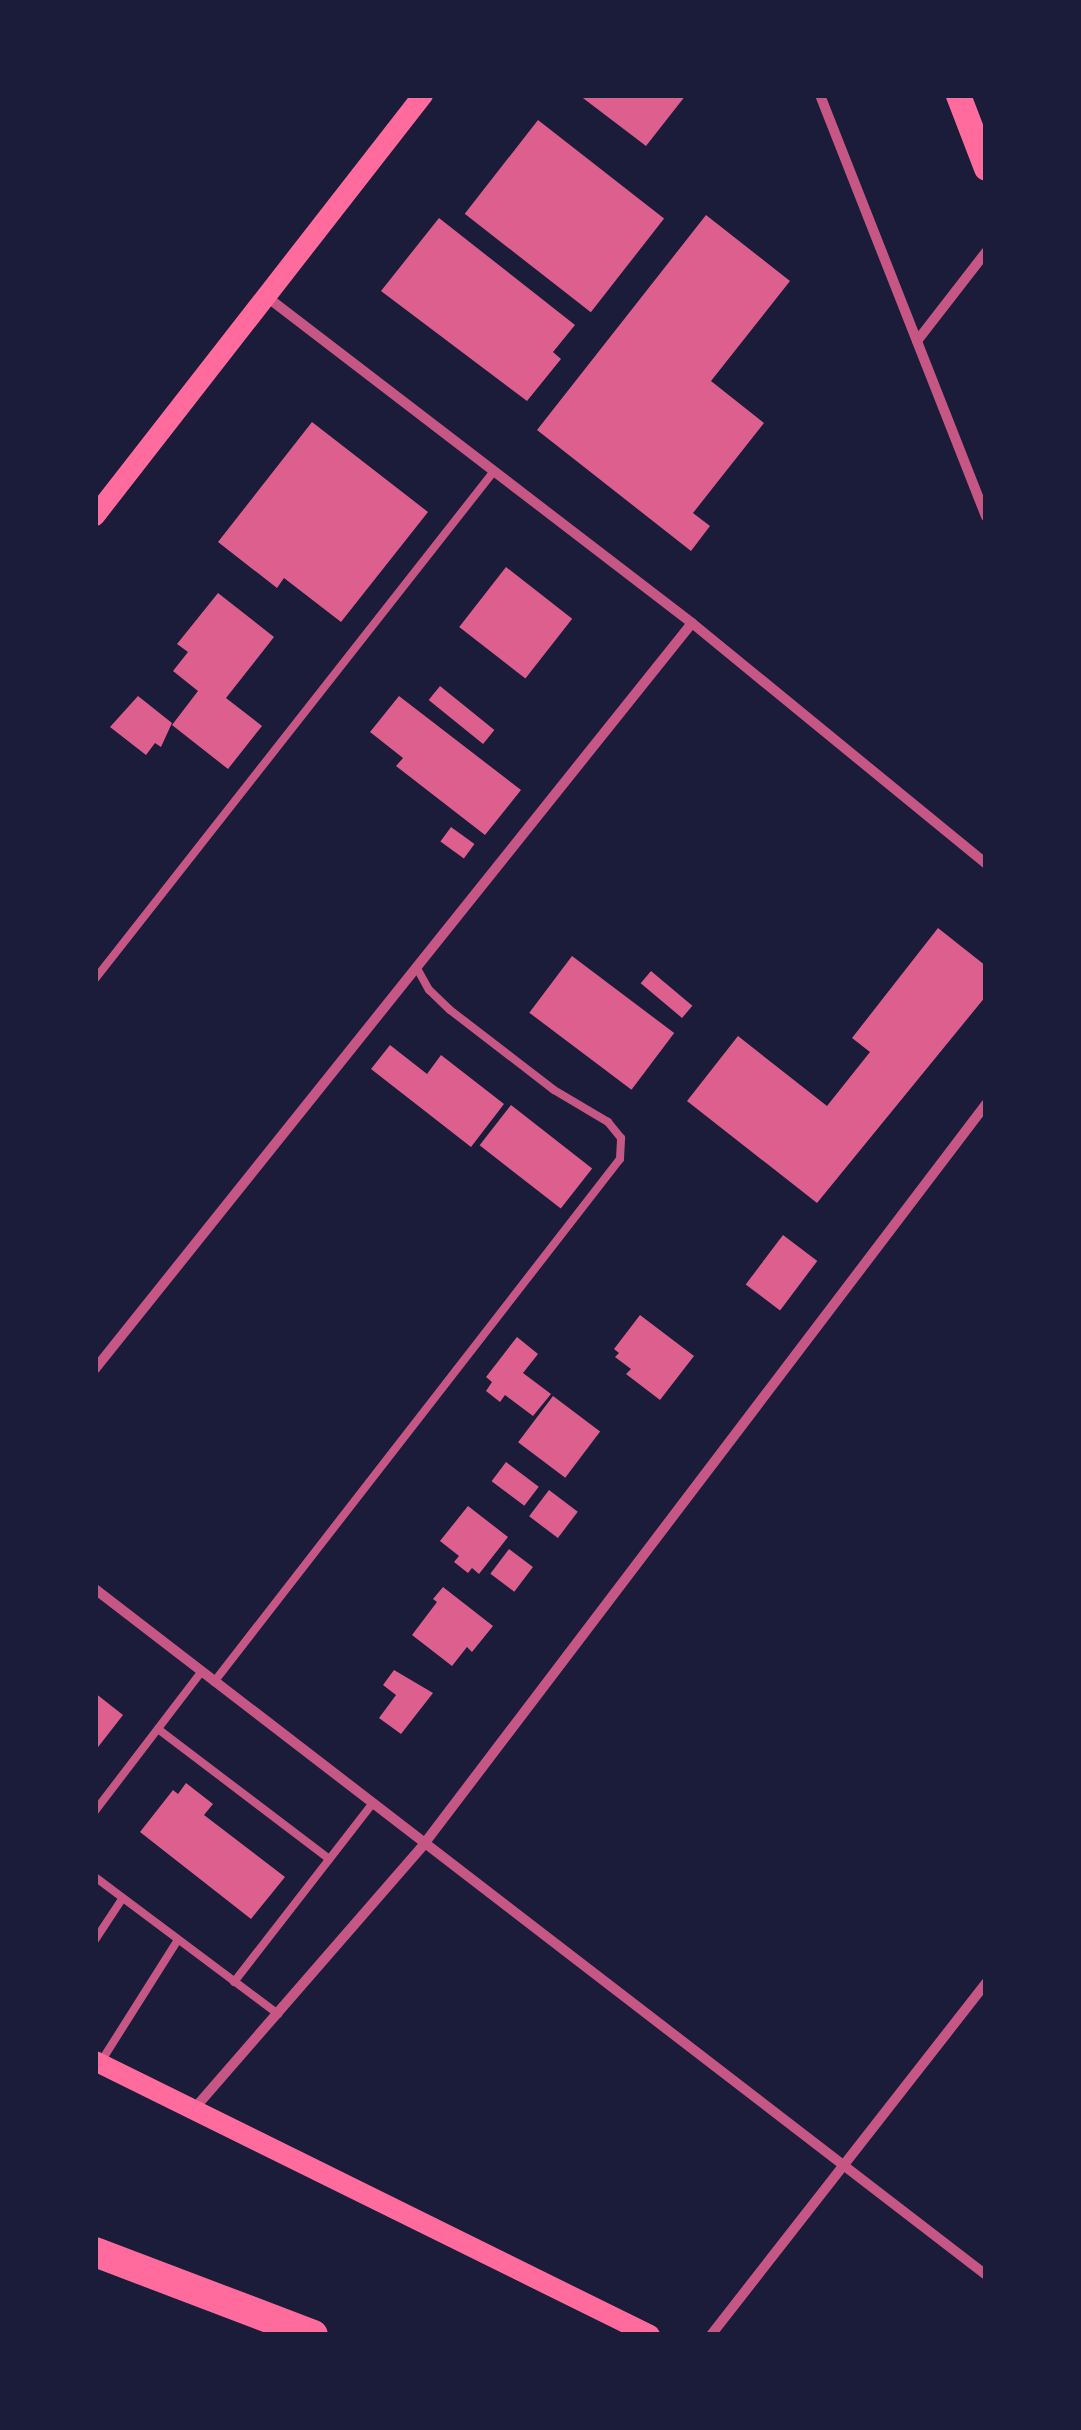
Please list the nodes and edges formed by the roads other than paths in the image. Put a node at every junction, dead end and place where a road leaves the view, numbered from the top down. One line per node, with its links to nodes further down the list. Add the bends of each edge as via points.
1 (423, 95): 6 (main road)
2 (820, 95): 7 (street)
3 (958, 95): 4 (main road)
4 (986, 168)
5 (986, 252): 7 (street)
6 (266, 296): 8 (street); 9 (main road)
7 (917, 341): 10 (street)
8 (494, 471): 11 (street); 14 (lane)
9 (95, 516)
10 (986, 517)
11 (692, 623): 12 (street); 13 (street)
12 (986, 864)
13 (417, 968): 16 (street); 19 (lane, via 450,1010 554,1090 608,1122 621,1138 620,1160)
14 (95, 980)
15 (986, 1104): 23 (street)
16 (95, 1369)
17 (95, 1590): 18 (street)
18 (202, 1671): 19 (street); 20 (lane)
19 (214, 1682): 21 (street)
20 (158, 1729): 22 (lane); 24 (lane)
21 (372, 1804): 23 (street); 24 (lane)
22 (95, 1811)
23 (424, 1844): 31 (street); 34 (street)
24 (329, 1859): 29 (lane)
25 (95, 1877): 26 (lane)
26 (122, 1900): 27 (lane); 28 (lane)
27 (95, 1940)
28 (178, 1940): 29 (lane); 32 (lane)
29 (234, 1982): 31 (lane)
30 (986, 1982): 34 (street)
31 (278, 2014): 33 (street)
32 (97, 2062): 33 (main road)
33 (194, 2110): 38 (main road)
34 (844, 2164): 36 (street); 39 (street)
35 (95, 2252): 37 (highway)
36 (986, 2276)
37 (313, 2335)
38 (650, 2335)
39 (711, 2335)

